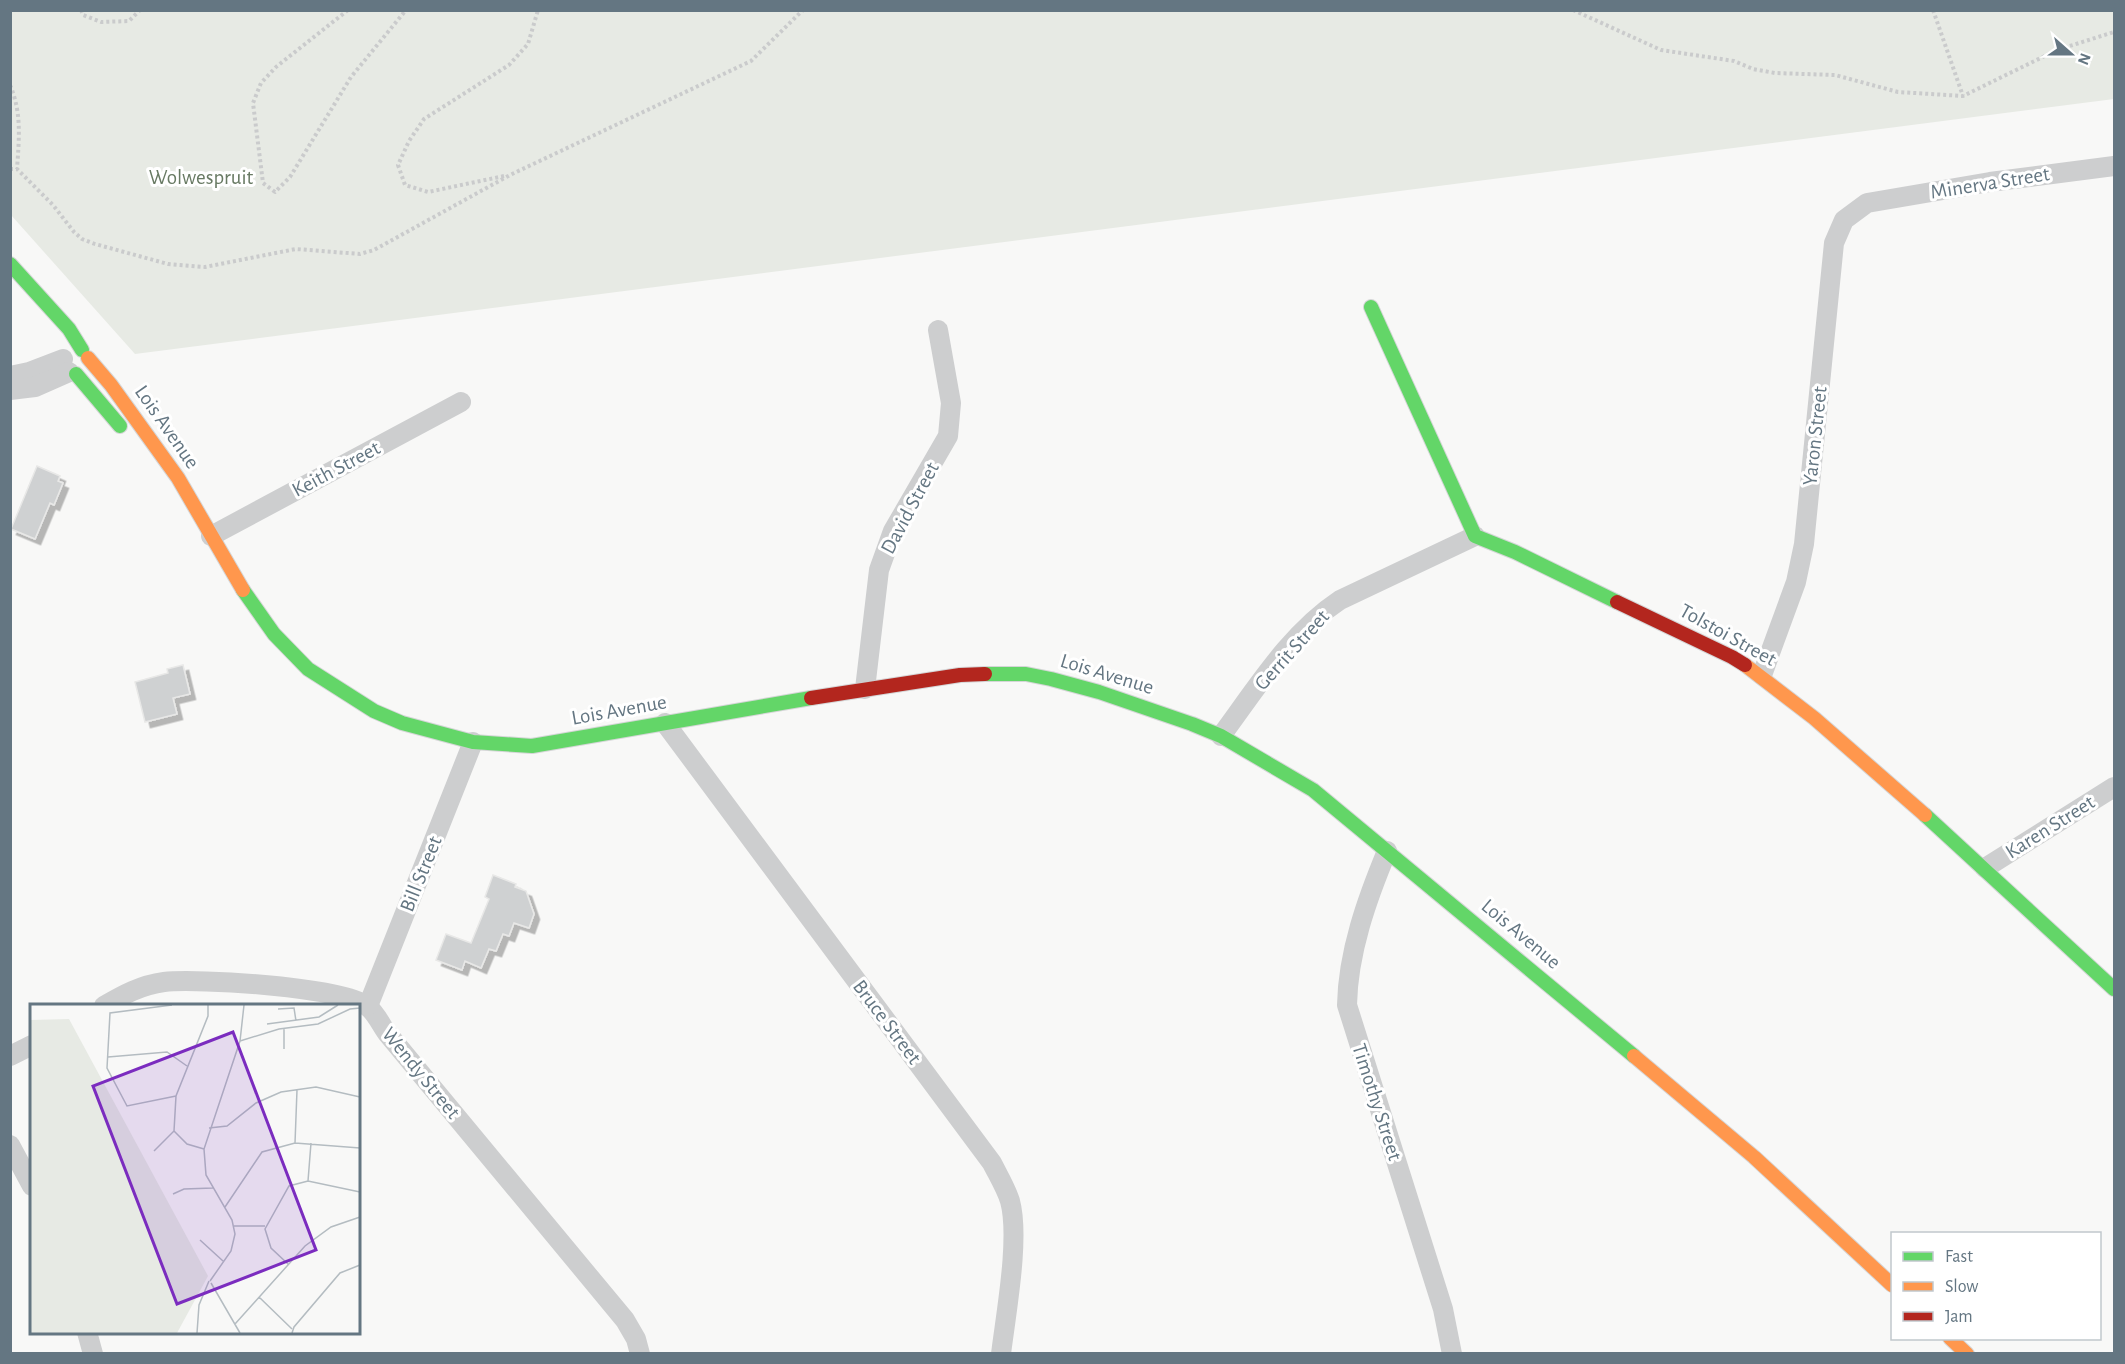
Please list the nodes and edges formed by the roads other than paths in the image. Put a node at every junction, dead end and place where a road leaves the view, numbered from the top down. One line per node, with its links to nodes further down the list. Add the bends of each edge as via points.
1 (2115, 166): 2 (street, Minerva Street)
2 (1867, 203): 15 (street, Yaron Street, via 1844,220 1834,243 1804,543 1796,582)
3 (10, 264): 6 (street, Lois Avenue, via 69,329)
4 (1371, 307): 14 (street)
5 (938, 330): 16 (street, David Street, via 951,403 948,436 893,531 879,570)
6 (85, 354): 7 (street, via 72,349); 7 (street, via 86,369); 13 (street, Lois Avenue, via 178,478)
7 (66, 362): 8 (street); 9 (street, via 35,387); 11 (street, Lois Avenue)
8 (10, 376)
9 (10, 390)
10 (461, 402): 13 (street, Keith Street)
11 (128, 436)
12 (172, 497): 13 (street, Lois Avenue)
13 (208, 531): 19 (street, Lois Avenue, via 274,634 308,669 374,711 402,723)
14 (1475, 537): 15 (street, Tolstoi Street, via 1515,552 1711,646); 18 (street, Gerrit Street, via 1321,612 1263,679)
15 (1762, 675): 22 (street, Tolstoi Street, via 1799,703)
16 (865, 689): 17 (street, Lois Avenue); 18 (street, Lois Avenue, via 960,675 1026,674 1099,692)
17 (665, 723): 19 (street, Lois Avenue, via 532,746); 35 (street, Bruce Street, via 992,1163 1010,1202 1013,1219)
18 (1221, 736): 21 (street, Lois Avenue, via 1313,790)
19 (473, 742): 25 (street, Bill Street)
20 (2115, 787): 22 (street, Karen Street)
21 (1387, 851): 30 (street, Lois Avenue, via 1754,1157); 36 (street, Timothy Street, via 1350,966 1347,1005 1443,1309)
22 (1985, 868): 23 (street, Tolstoi Street)
23 (2115, 989)
24 (106, 1004): 25 (street, Wendy Street, via 131,990 163,982 210,981 345,996)
25 (368, 1006): 34 (street, Wendy Street, via 625,1320)
26 (30, 1046): 27 (street)
27 (10, 1056)
28 (10, 1145): 29 (street)
29 (30, 1182)
30 (1891, 1283)
31 (88, 1334): 33 (street)
32 (1952, 1340): 37 (street)
33 (93, 1353)
34 (640, 1353)
35 (1001, 1353)
36 (1452, 1353)
37 (1967, 1353)

